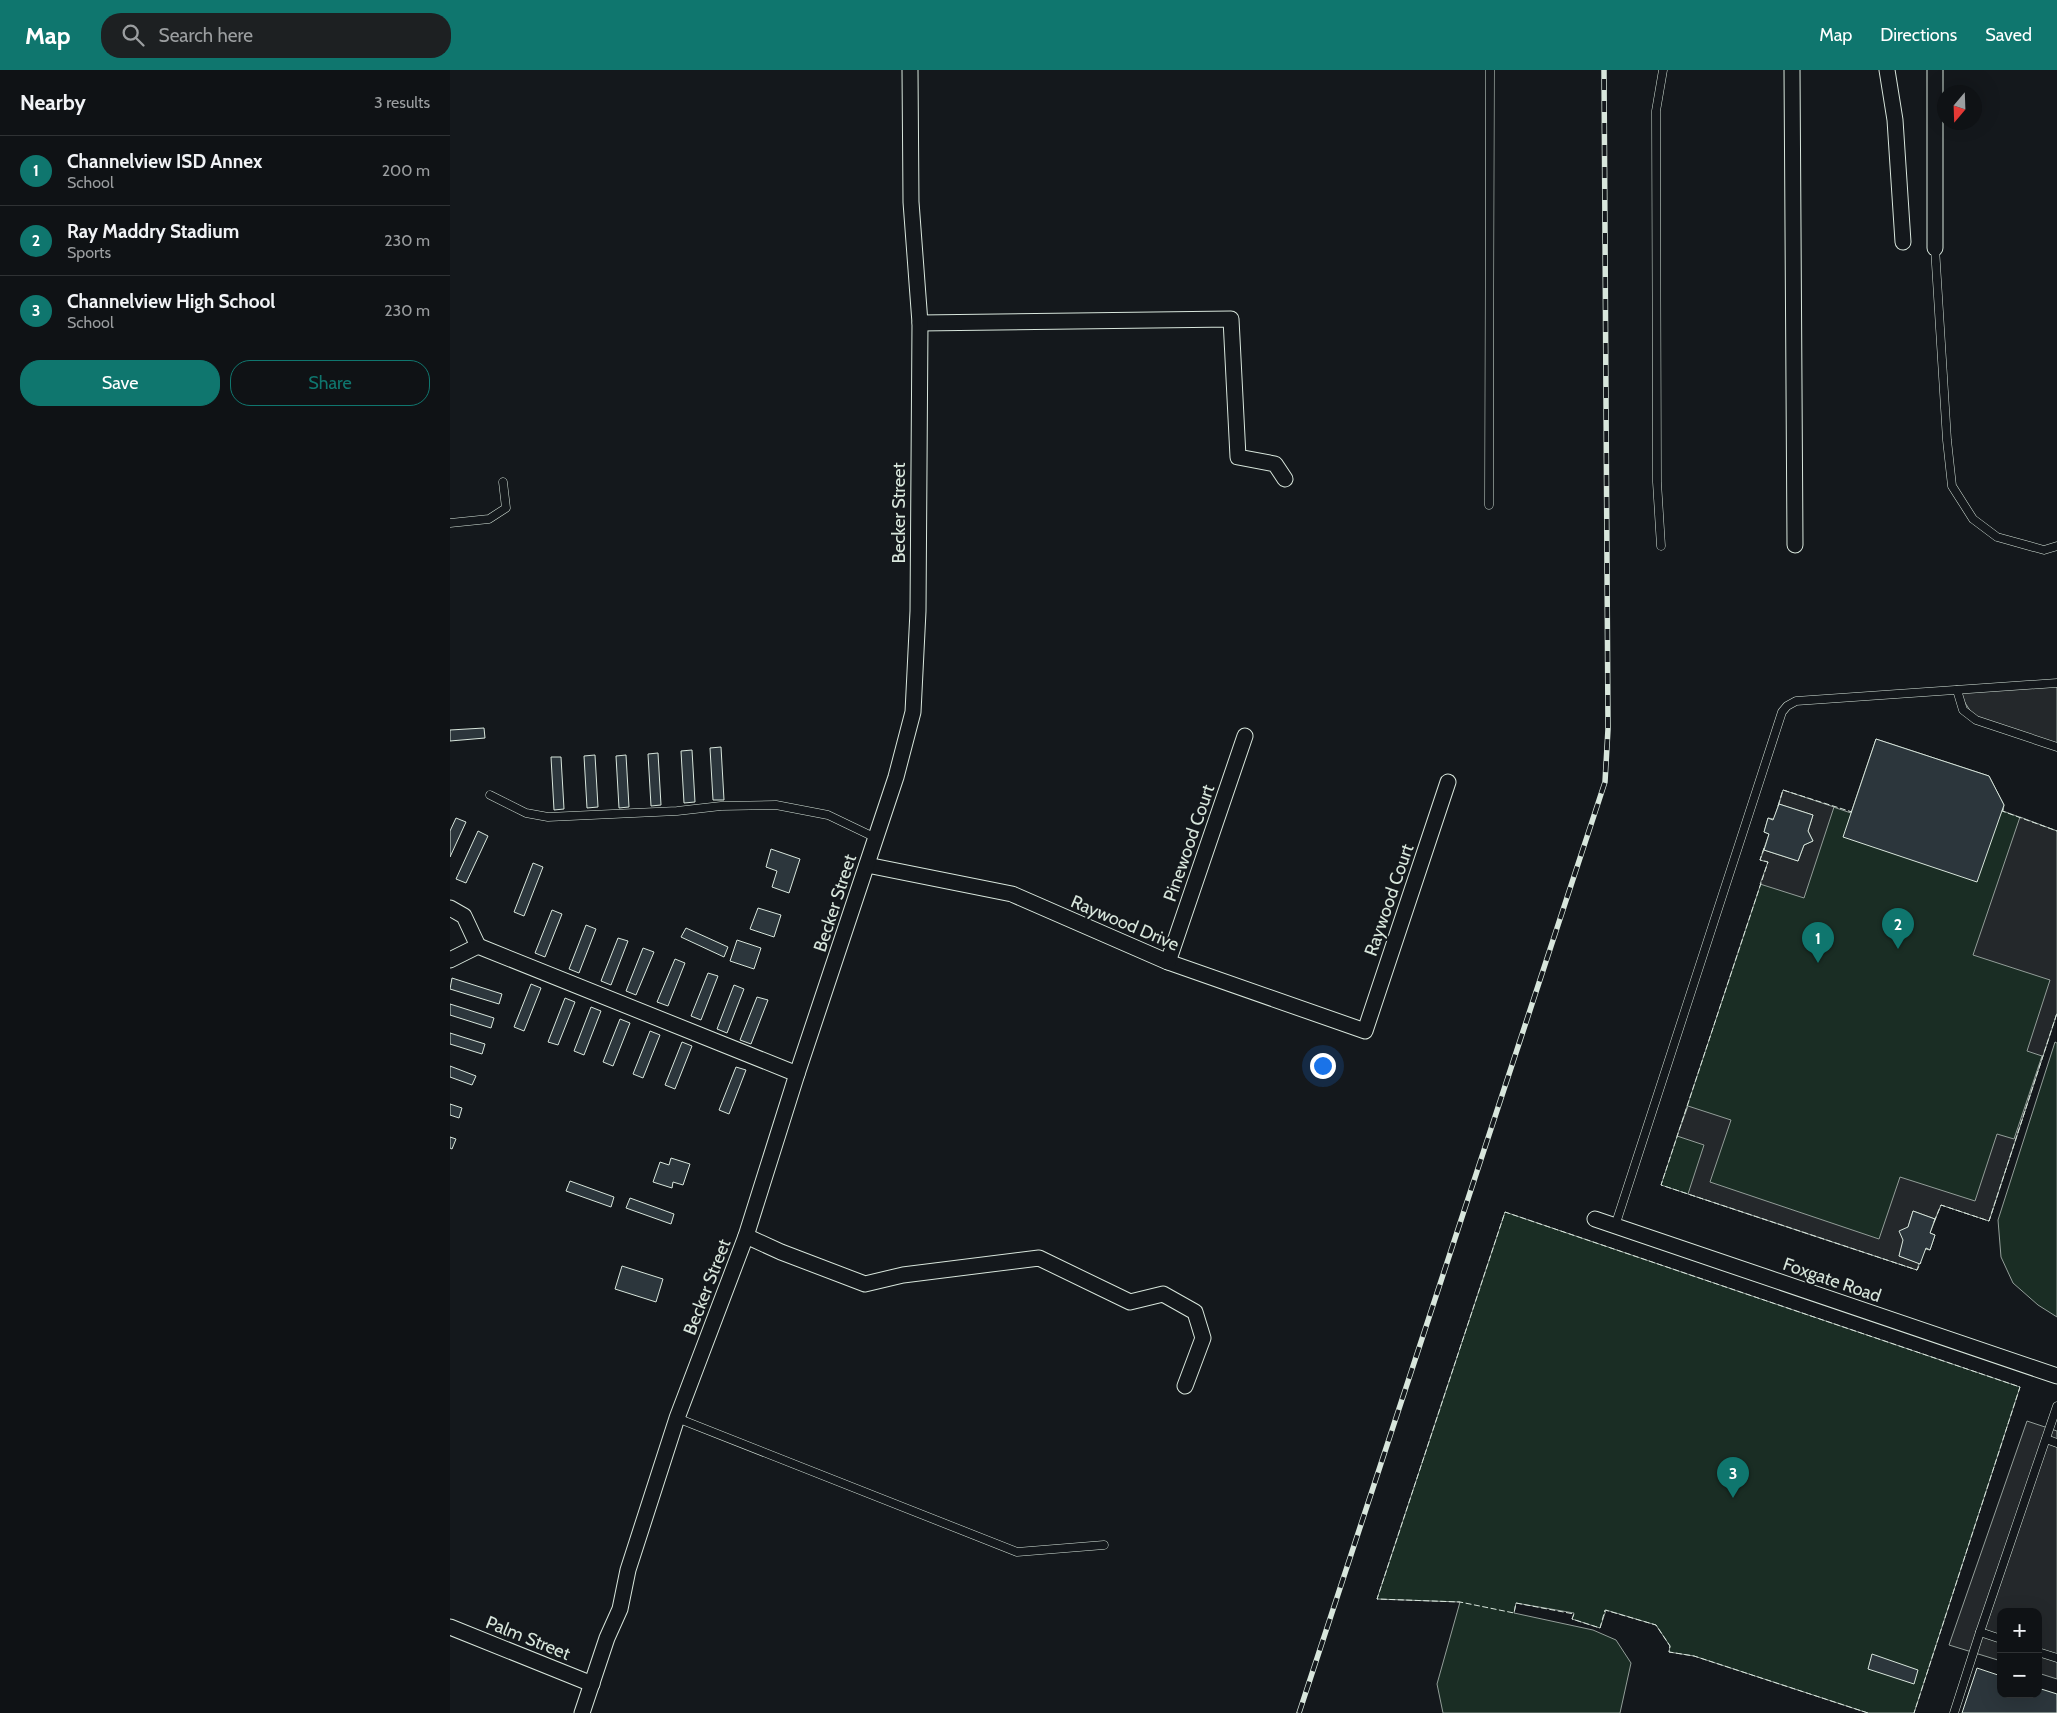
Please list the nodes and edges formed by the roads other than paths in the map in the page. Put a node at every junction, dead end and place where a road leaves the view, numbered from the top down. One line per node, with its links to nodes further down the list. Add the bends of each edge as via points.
1 (910, 70): 9 (street, Becker Street, via 911,202)
2 (1490, 70): 12 (lane)
3 (1663, 70): 15 (lane, via 1656,111 1657,482)
4 (1792, 70): 14 (street)
5 (1887, 70): 7 (street, via 1895,120)
6 (1935, 70): 8 (street)
7 (1903, 242)
8 (1935, 248): 16 (lane, via 1952,486 1973,518 1997,536 2044,550)
9 (920, 323): 10 (street, via 1231,319 1238,457 1275,464); 23 (street, Becker Street, via 918,620 913,712)
10 (1285, 479)
11 (504, 482): 13 (lane, via 506,508 489,519)
12 (1490, 505)
13 (450, 523)
14 (1795, 545)
15 (1662, 546)
16 (2057, 546)
17 (2057, 683): 18 (lane)
18 (1957, 690): 20 (lane, via 1962,710 1976,720); 32 (lane, via 1796,701 1782,712)
19 (1244, 736): 28 (street, Pinewood Court)
20 (2057, 747)
21 (1448, 782): 29 (street, Raywood Court)
22 (490, 795): 23 (lane, via 526,813 548,817 776,805 828,815)
23 (876, 838): 24 (street, Becker Street)
24 (867, 865): 28 (street, Raywood Drive, via 1012,894); 30 (street, Becker Street)
25 (450, 908): 26 (street, via 464,916)
26 (478, 946): 27 (street); 30 (street)
27 (450, 960)
28 (1168, 962): 29 (street, Raywood Drive)
29 (1364, 1031)
30 (797, 1074): 33 (street, Becker Street)
31 (1596, 1219): 32 (street, Foxgate Road)
32 (1615, 1226): 34 (street, Foxgate Road)
33 (746, 1236): 35 (street, via 865,1284 903,1275 1039,1258 1130,1302 1164,1294 1195,1312 1203,1338); 37 (street, Becker Street)
34 (2057, 1376)
35 (1185, 1386)
36 (2057, 1406): 38 (lane)
37 (677, 1418): 40 (lane, via 1017,1552); 46 (street, Becker Street, via 628,1570 620,1609)
38 (2046, 1439): 39 (lane); 42 (lane)
39 (2057, 1443)
40 (1104, 1545)
41 (450, 1627): 46 (street, Palm Street)
42 (1980, 1632): 43 (lane); 48 (lane)
43 (1997, 1638)
44 (2041, 1653): 45 (lane)
45 (2057, 1658)
46 (592, 1684): 47 (street, Becker Street)
47 (582, 1713)
48 (1954, 1713)

